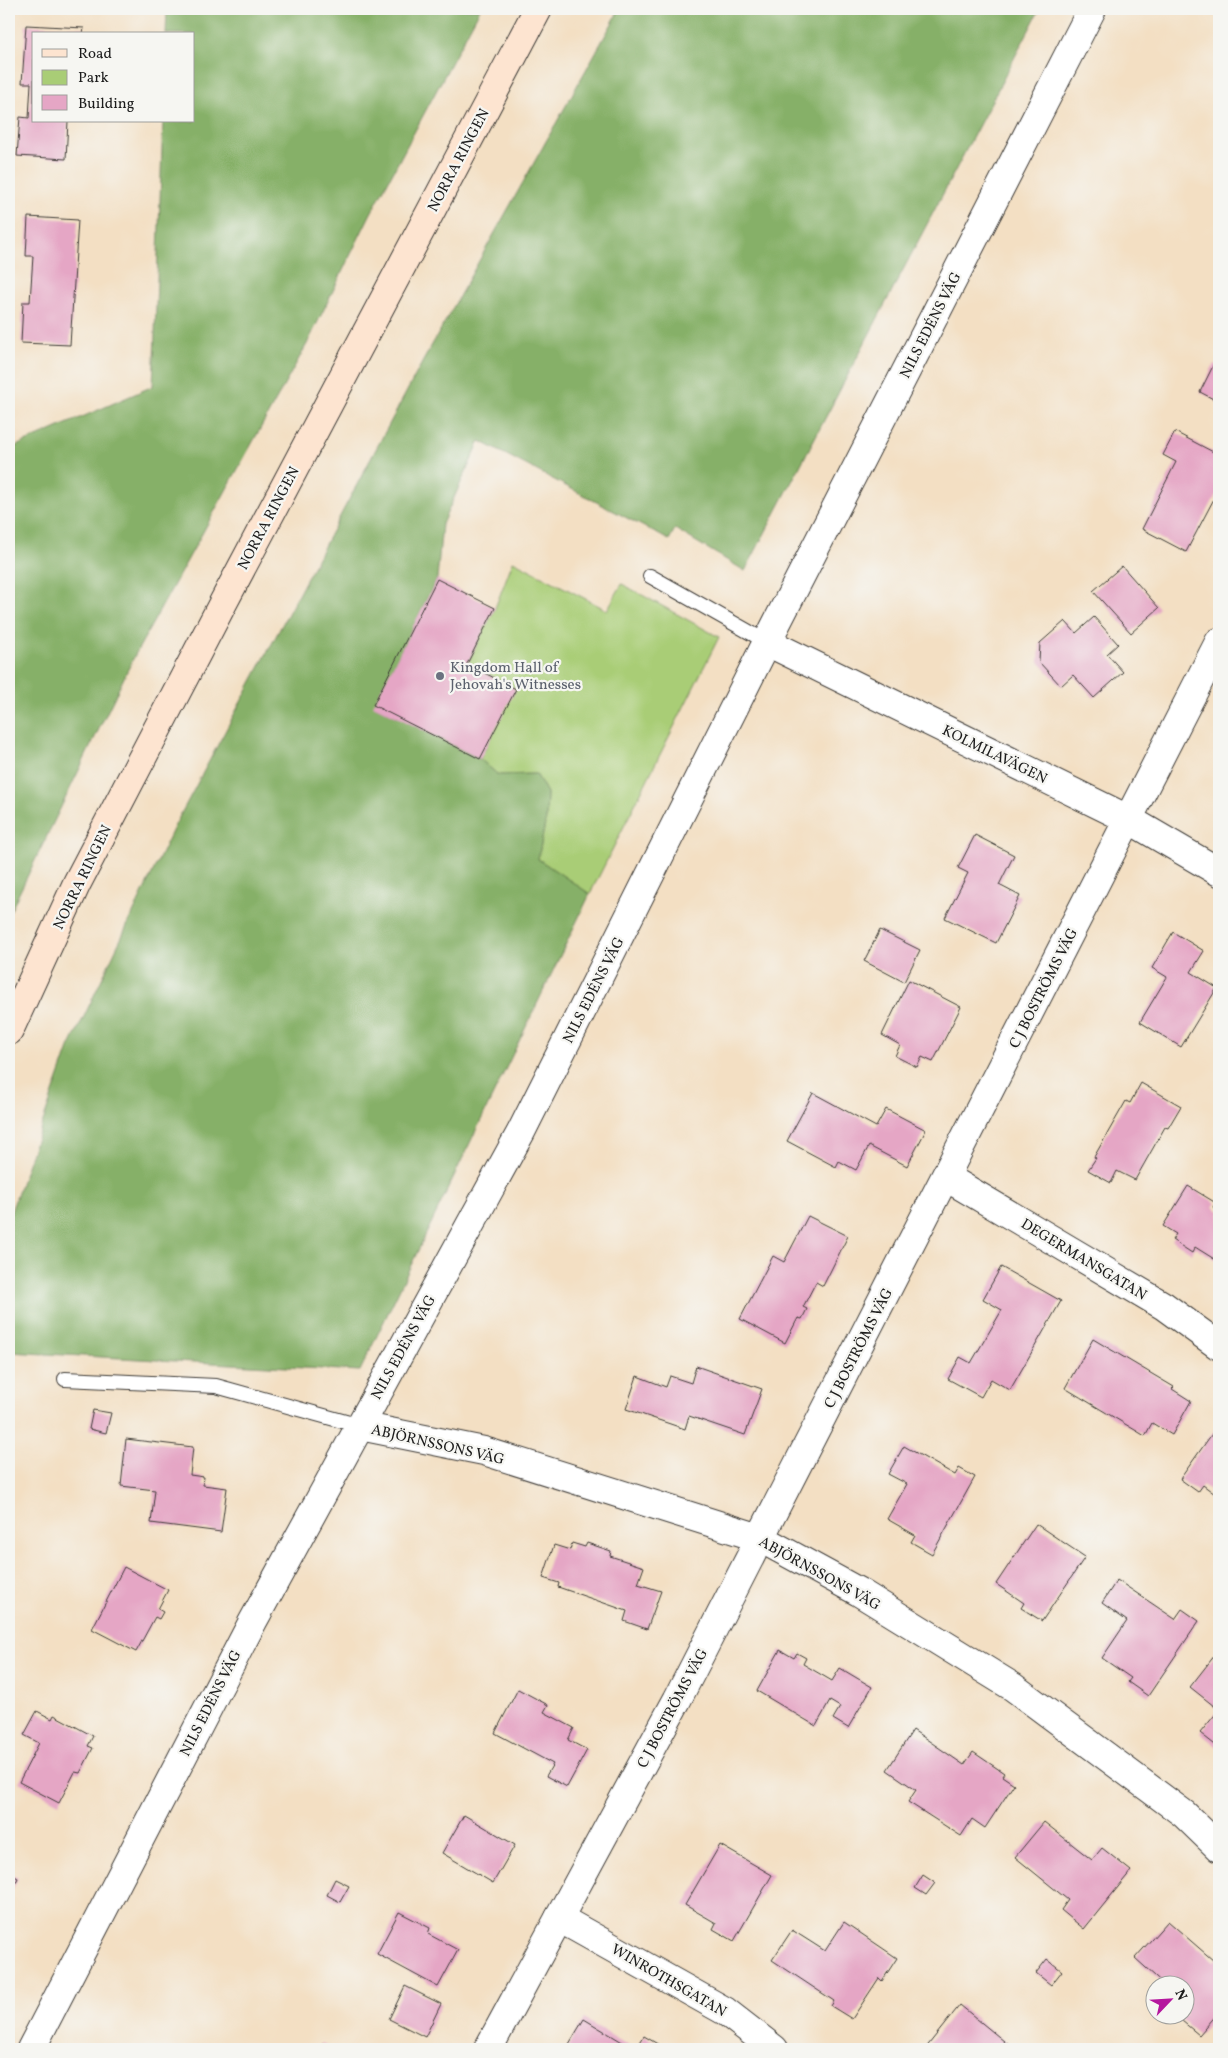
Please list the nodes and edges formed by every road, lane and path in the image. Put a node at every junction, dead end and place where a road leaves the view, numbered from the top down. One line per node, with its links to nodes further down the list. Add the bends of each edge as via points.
1 (538, 9): 8 (main road, NORRA RINGEN, via 86,866)
2 (1092, 9): 4 (street, NILS EDÉNS VÄG)
3 (650, 576): 4 (lane)
4 (768, 642): 6 (street, KOLMILAVÄGEN); 12 (street, NILS EDÉNS VÄG, via 521,1132)
5 (1219, 642): 6 (street, C J BOSTRÖMS VÄG)
6 (1130, 820): 7 (street, KOLMILAVÄGEN); 9 (street, C J BOSTRÖMS VÄG)
7 (1219, 872)
8 (9, 1031)
9 (946, 1176): 10 (street, DEGERMANSGATAN, via 1164,1306); 13 (street, C J BOSTRÖMS VÄG)
10 (1219, 1346)
11 (65, 1379): 12 (lane, via 216,1386)
12 (360, 1426): 13 (street, ABJÖRNSSONS VÄG, via 484,1451); 16 (street, NILS EDÉNS VÄG, via 252,1623)
13 (760, 1538): 14 (street, ABJÖRNSSONS VÄG, via 859,1592 1013,1687 1184,1814); 15 (street, C J BOSTRÖMS VÄG)
14 (1219, 1848)
15 (559, 1918): 17 (street, C J BOSTRÖMS VÄG); 18 (street, WINROTHSGATAN, via 724,2011)
16 (31, 2049)
17 (488, 2049)
18 (774, 2049)

